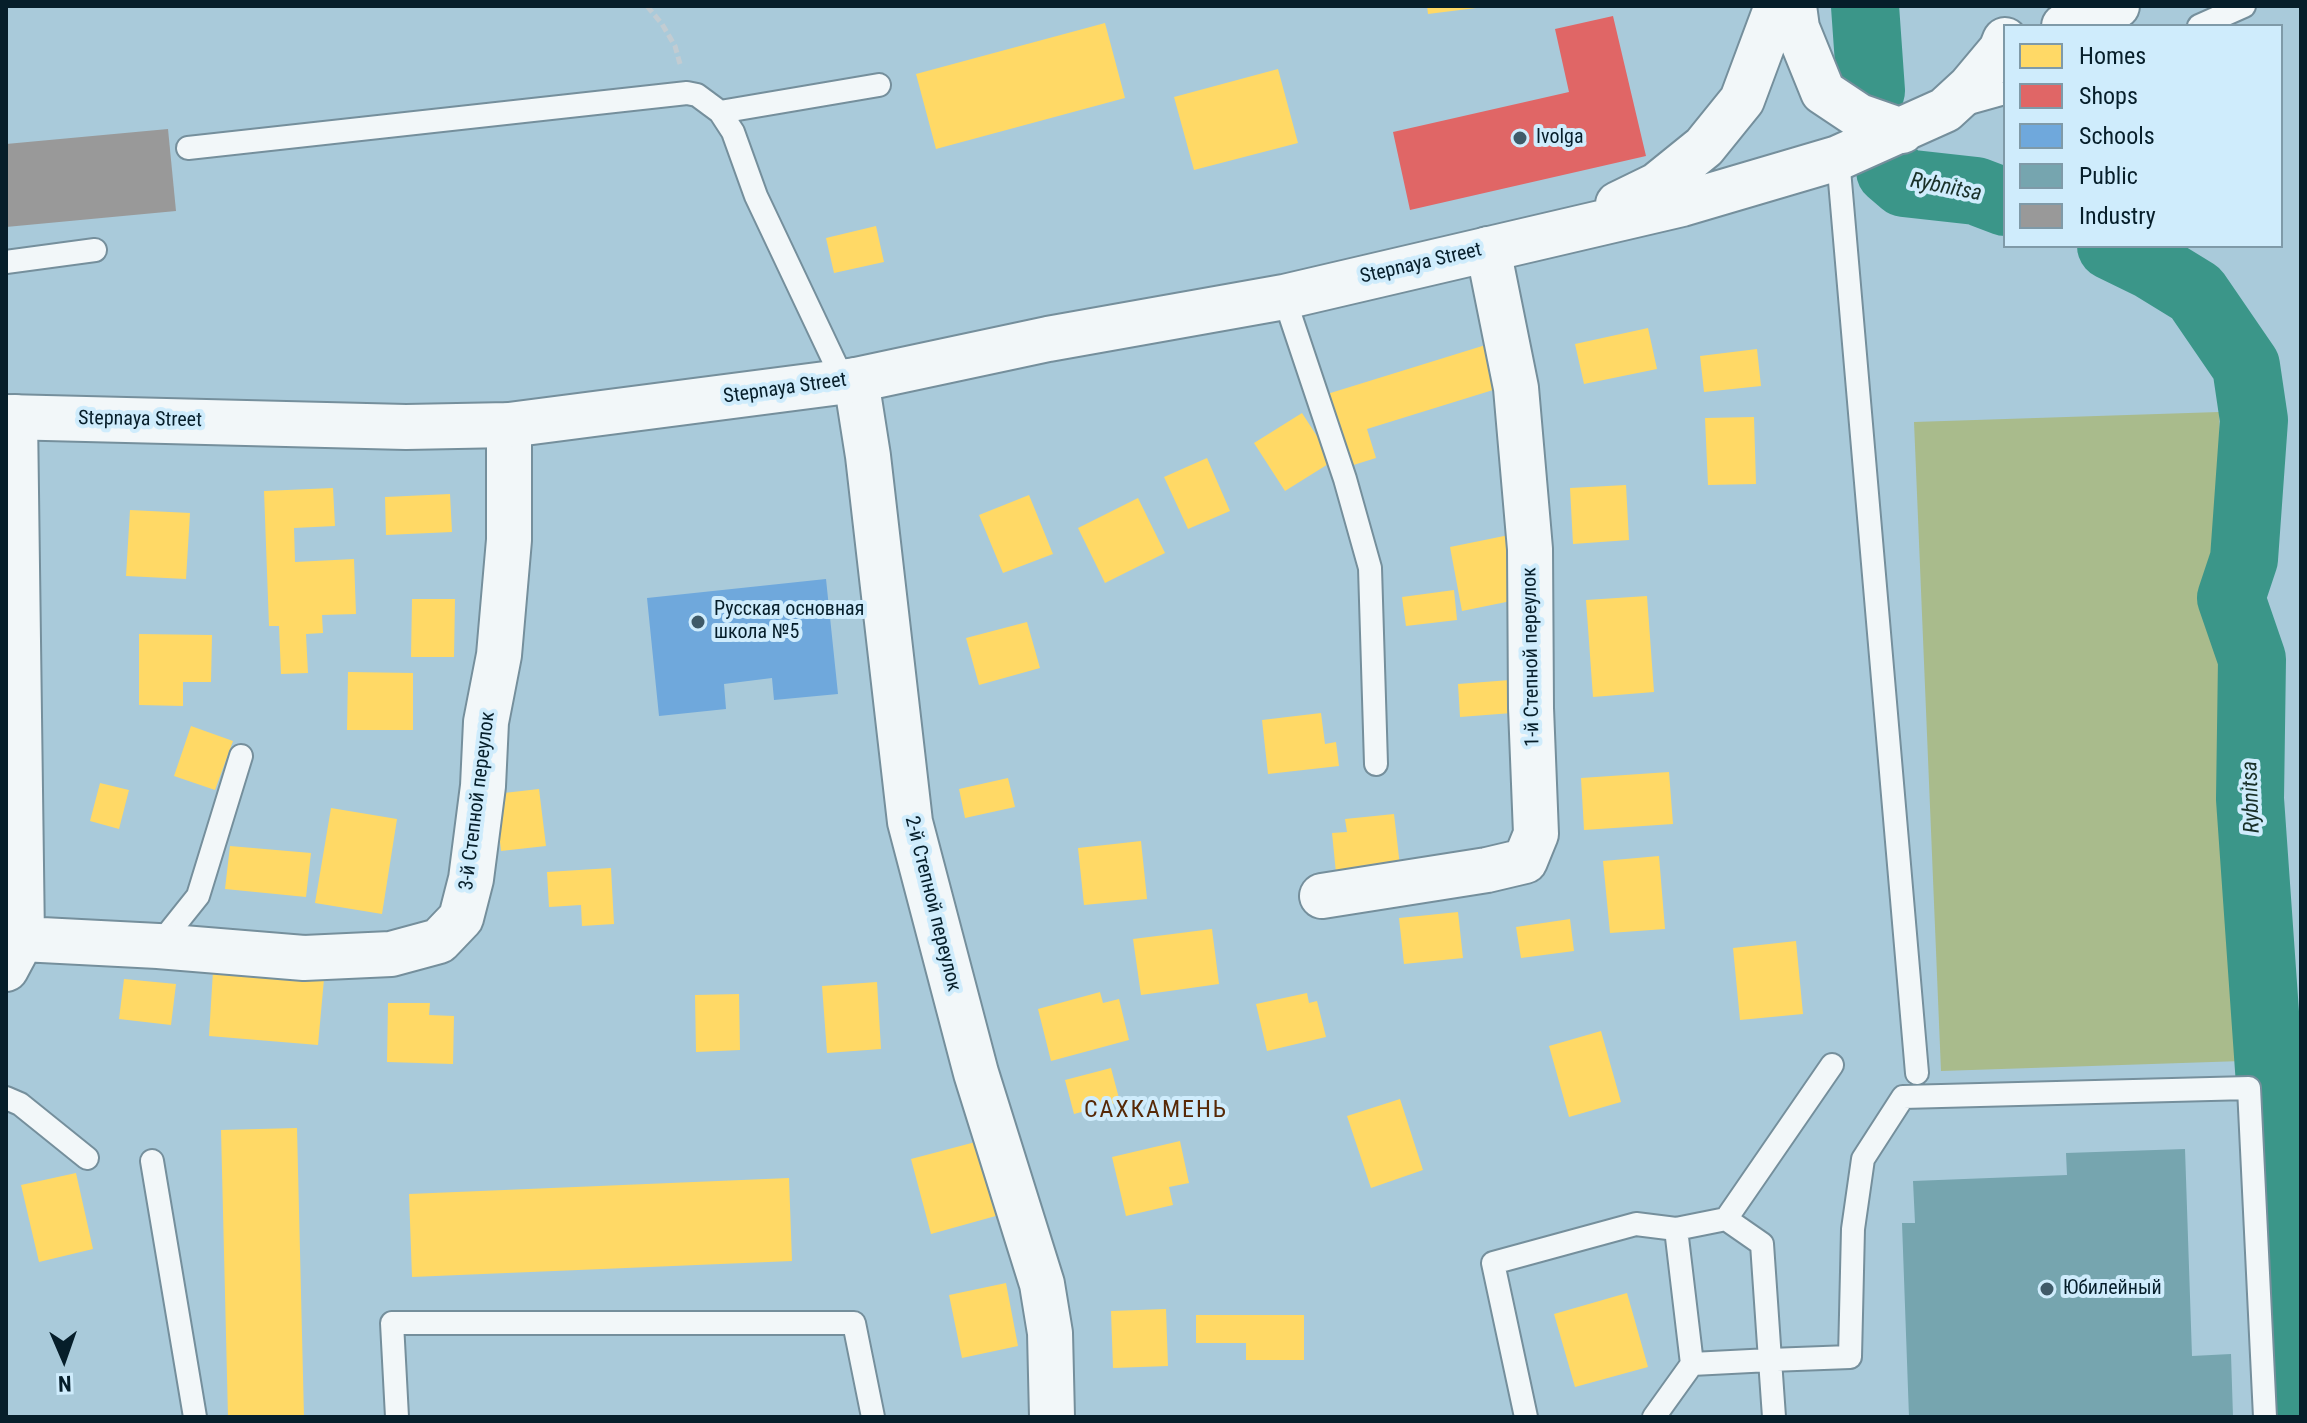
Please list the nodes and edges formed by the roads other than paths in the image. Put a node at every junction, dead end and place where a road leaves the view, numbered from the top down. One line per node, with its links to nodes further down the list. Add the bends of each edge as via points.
1 (1777, 6): 15 (street, Stepnaya Street, via 1742,100 1704,147 1657,185)
2 (1794, 6): 12 (street, via 1797,28 1823,92 1859,116)
3 (2117, 6): 5 (street)
4 (2244, 6): 6 (lane)
5 (2069, 24)
6 (2204, 24)
7 (2003, 44): 10 (street, Stepnaya Street)
8 (879, 85): 11 (lane)
9 (2003, 94): 10 (lane)
10 (1945, 110): 12 (street, Stepnaya Street)
11 (720, 112): 13 (lane, via 687,93); 20 (lane, via 733,132 756,196)
12 (1902, 131): 14 (street, Stepnaya Street)
13 (188, 148)
14 (1838, 158): 15 (street, Stepnaya Street); 30 (lane)
15 (1551, 236): 16 (street, Stepnaya Street)
16 (1488, 249): 19 (street, Stepnaya Street); 26 (street, 1-й Степной переулок, via 1516,388 1528,520 1536,834 1525,861)
17 (95, 250): 18 (lane)
18 (6, 262)
19 (1284, 297): 20 (street, Stepnaya Street); 25 (lane, via 1370,568)
20 (850, 381): 22 (street, Stepnaya Street); 41 (street, 2-й Степной переулок, via 868,456 910,822 976,1073 1042,1284 1050,1333)
21 (10, 417): 22 (street, Stepnaya Street); 23 (street)
22 (509, 425): 27 (street, 3-й Степной переулок, via 509,540 499,655 486,722 471,879 461,918 439,941 391,954 304,958)
23 (12, 756): 28 (street)
24 (241, 756): 27 (lane, via 198,896)
25 (1376, 764)
26 (1322, 896)
27 (158, 946): 28 (street, 3-й Степной переулок)
28 (14, 954)
29 (1832, 1065): 34 (lane)
30 (1917, 1073)
31 (6, 1098): 32 (lane)
32 (87, 1158)
33 (152, 1161): 38 (lane)
34 (1726, 1219): 35 (lane); 36 (lane, via 1762,1244)
35 (1676, 1229): 37 (lane); 42 (lane, via 1636,1224 1493,1263)
36 (1770, 1360): 37 (lane); 44 (lane); 45 (lane, via 1850,1357 1853,1229 1863,1159 1903,1097 2249,1088)
37 (1692, 1364): 43 (lane)
38 (195, 1417)
39 (397, 1417): 40 (lane, via 392,1323 854,1323)
40 (873, 1417)
41 (1052, 1417)
42 (1526, 1417)
43 (1654, 1417)
44 (1774, 1417)
45 (2265, 1417)

